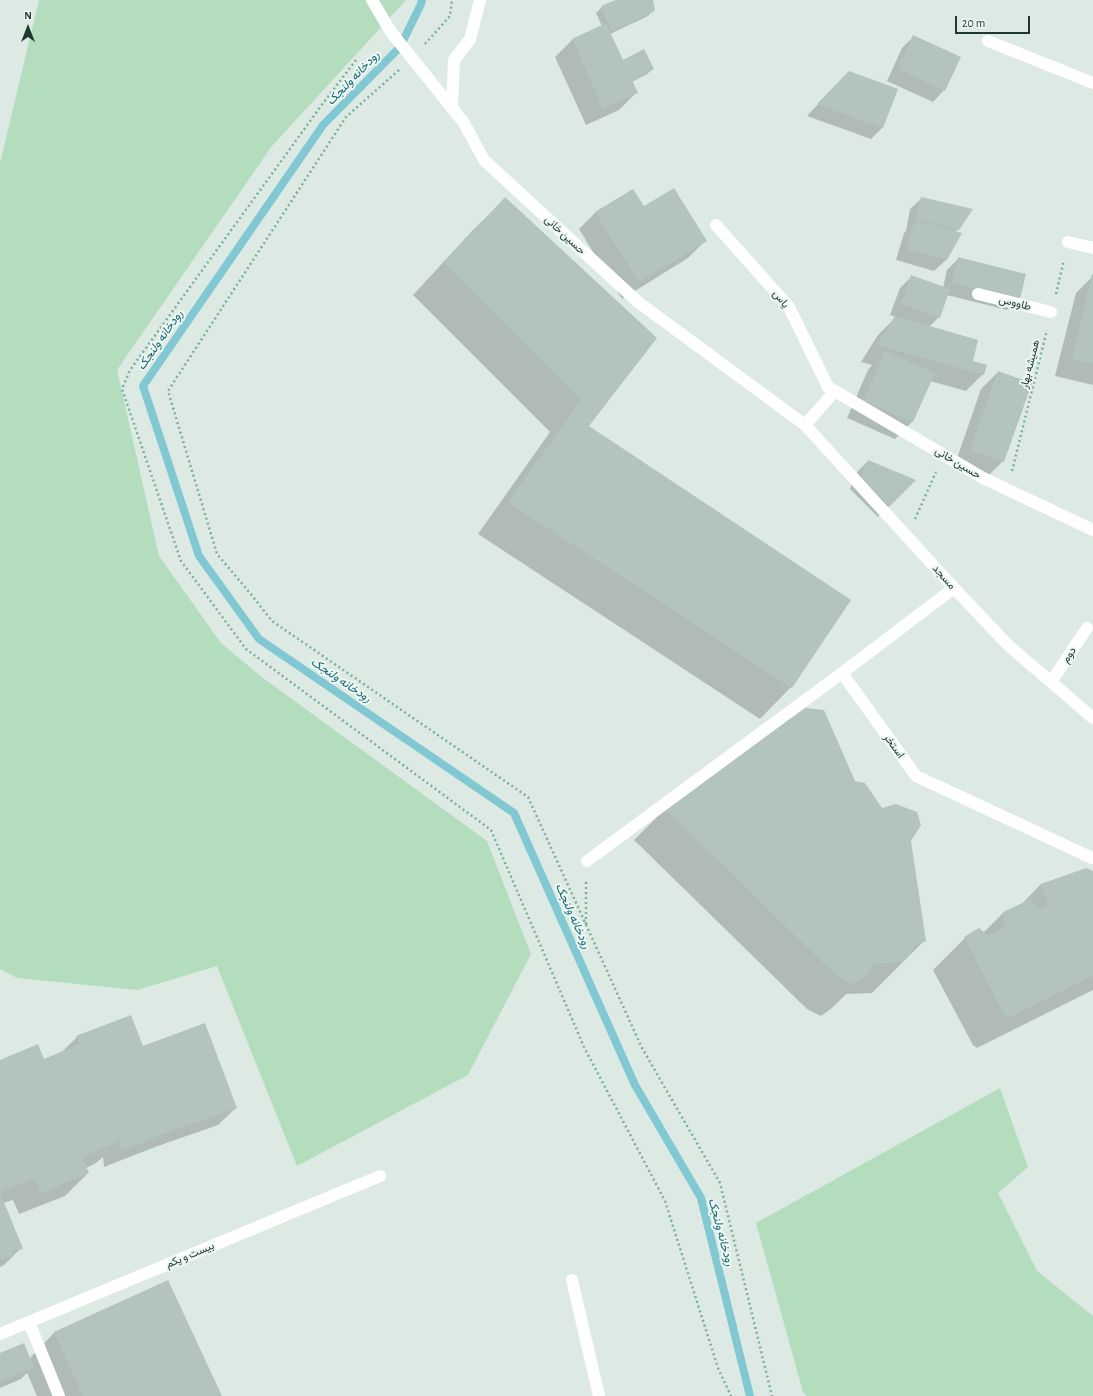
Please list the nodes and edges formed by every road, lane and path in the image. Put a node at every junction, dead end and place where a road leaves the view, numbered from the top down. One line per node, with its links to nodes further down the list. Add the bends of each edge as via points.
1 (372, 0): 5 (street, حسین خانی, via 391,32)
2 (452, 0): 5 (path, via 450,16)
3 (480, 0): 8 (street, via 470,40 454,60)
4 (988, 41): 7 (street)
5 (410, 56): 8 (street, حسین خانی); 27 (path, via 346,117 168,391 217,554 272,622 528,797)
6 (356, 60): 34 (path, via 130,370 122,389 181,561 246,649 491,830 584,1047 665,1201 718,1368)
7 (1093, 83)
8 (452, 107): 15 (street, حسین خانی, via 464,123 484,160 638,302)
9 (716, 225): 14 (street, یاس, via 789,308)
10 (1068, 242): 11 (street); 13 (path, همیشه بهار)
11 (1093, 248)
12 (978, 294): 13 (street, طاووس)
13 (1051, 312): 17 (path, همیشه بهار)
14 (831, 389): 15 (street); 16 (street, حسین خانی)
15 (805, 425): 19 (street, مسجد)
16 (944, 455): 17 (street, حسین خانی); 19 (path)
17 (1007, 490): 18 (street, حسین خانی)
18 (1093, 530)
19 (907, 537): 20 (street, مسجد)
20 (954, 588): 22 (street); 23 (street, مسجد, via 1009,646)
21 (1087, 628): 23 (street, دوم)
22 (842, 673): 25 (street, استخر, via 916,776); 26 (street)
23 (1051, 682): 24 (street, مسجد)
24 (1093, 718)
25 (1092, 858)
26 (587, 861): 27 (path)
27 (586, 926): 35 (path, via 642,1048 720,1183)
28 (380, 1176): 30 (street, بیست و یکم)
29 (572, 1280): 33 (street)
30 (29, 1322): 31 (street, بیست و یکم); 32 (street)
31 (0, 1334)
32 (59, 1396)
33 (599, 1396)
34 (730, 1396)
35 (772, 1396)

